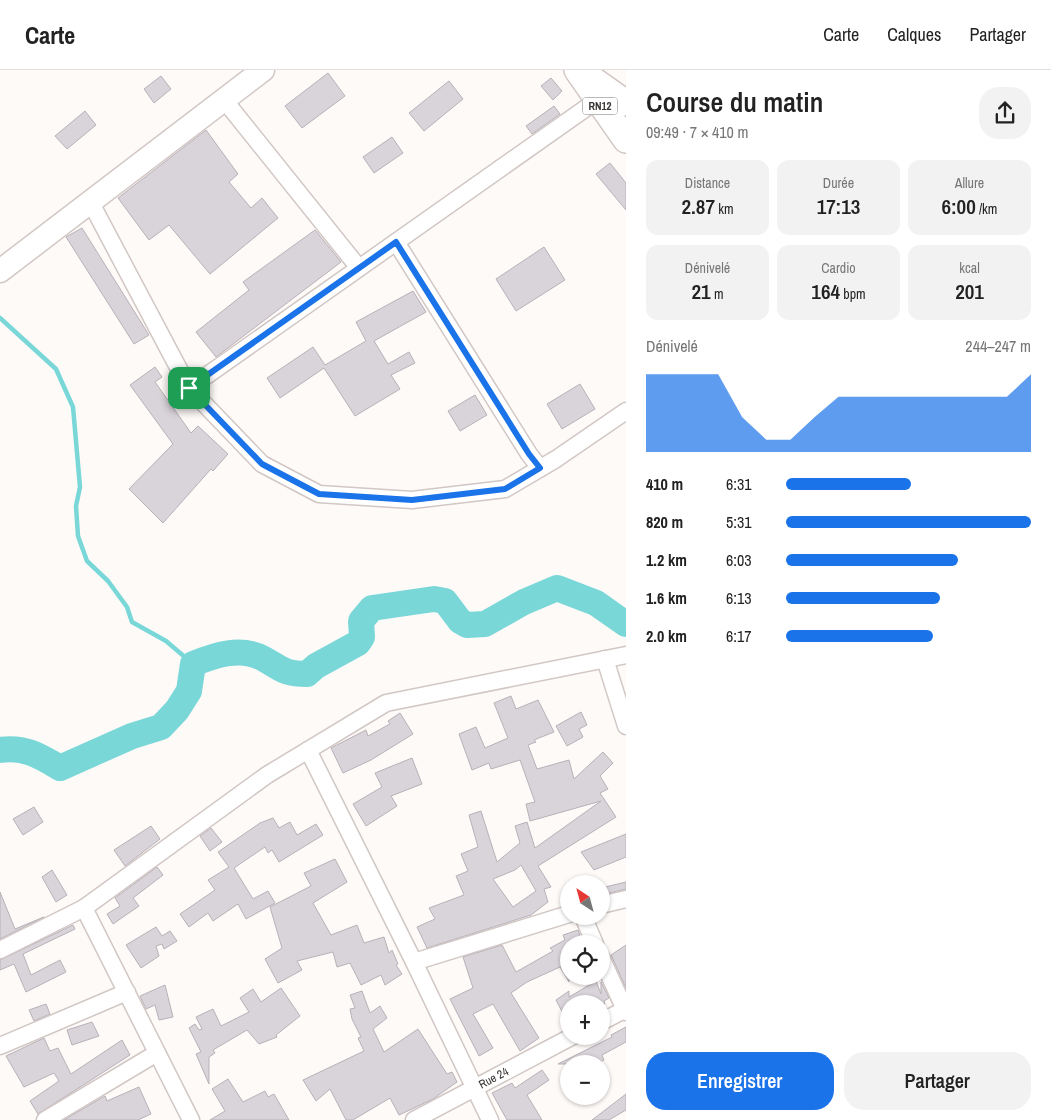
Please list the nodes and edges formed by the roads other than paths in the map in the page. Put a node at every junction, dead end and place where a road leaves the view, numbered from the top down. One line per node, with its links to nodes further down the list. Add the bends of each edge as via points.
1 (263, 70): 3 (main road)
2 (578, 70): 4 (main road, RN12); 5 (main road, RN12)
3 (224, 101): 7 (main road); 9 (street)
4 (596, 101): 6 (main road, RN12); 8 (street)
5 (626, 103)
6 (626, 140)
7 (91, 203): 10 (main road); 11 (street)
8 (396, 242): 9 (street); 13 (street)
9 (359, 268): 11 (street)
10 (0, 271)
11 (189, 388): 13 (street, via 262,464 319,494 412,500 505,489)
12 (626, 411): 13 (street)
13 (540, 468)
14 (626, 655): 15 (street)
15 (604, 659): 16 (street); 17 (street, via 386,702)
16 (626, 726)
17 (308, 750): 20 (street, via 267,775); 23 (street)
18 (626, 899): 19 (street)
19 (610, 903)
20 (84, 908): 22 (street); 25 (street)
21 (560, 917): 23 (street)
22 (0, 950)
23 (414, 962): 31 (street)
24 (610, 976): 26 (street)
25 (127, 992): 29 (street); 30 (street)
26 (626, 1010): 27 (street)
27 (610, 1018)
28 (560, 1043): 31 (street, Rue 24)
29 (0, 1046)
30 (158, 1053): 32 (street); 33 (street)
31 (474, 1087): 34 (street, Rue 24); 35 (street)
32 (45, 1120)
33 (191, 1120)
34 (414, 1120)
35 (490, 1120)

